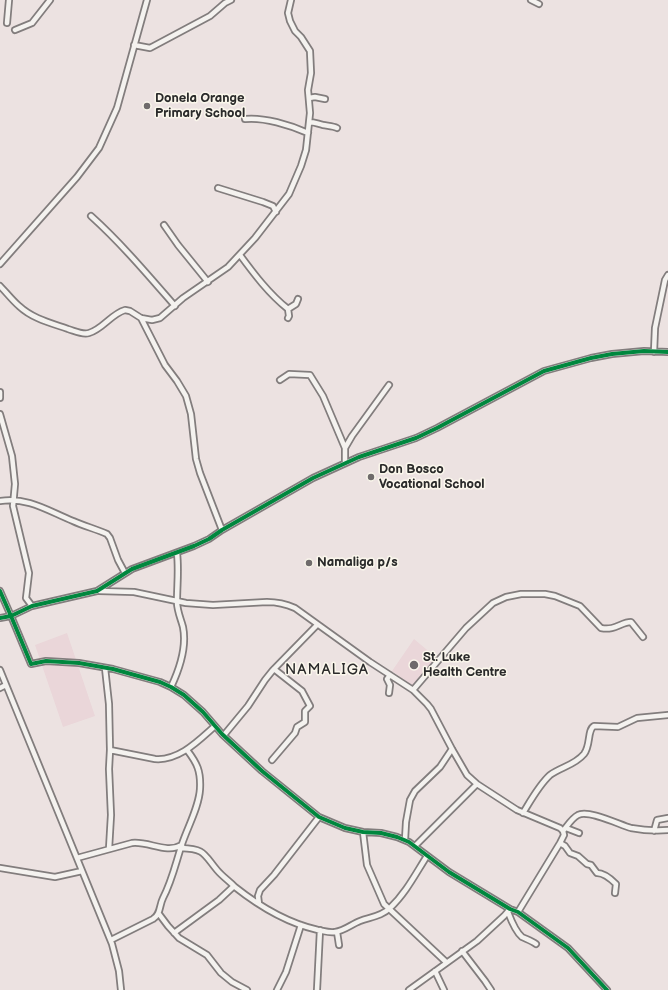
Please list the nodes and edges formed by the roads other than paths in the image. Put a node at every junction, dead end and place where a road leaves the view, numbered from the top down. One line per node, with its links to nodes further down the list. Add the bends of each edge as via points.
1 (9, 0): 8 (street)
2 (50, 0): 9 (street, via 32,23)
3 (147, 0): 10 (street)
4 (232, 0): 10 (street, via 210,16 150,48)
5 (291, 0): 11 (street, via 288,13 291,25 310,50)
6 (531, 0): 7 (street)
7 (539, 4)
8 (7, 22)
9 (15, 30)
10 (134, 45): 22 (street, via 117,108 99,148 77,177)
11 (309, 98): 12 (street); 14 (street)
12 (325, 99)
13 (245, 119): 16 (street, via 254,118)
14 (309, 122): 15 (street); 16 (street)
15 (338, 128)
16 (308, 133): 18 (street, via 299,171 289,194)
17 (218, 188): 18 (street, via 273,206)
18 (276, 212): 21 (street)
19 (91, 216): 27 (street, via 111,234)
20 (164, 225): 24 (street)
21 (240, 255): 24 (street); 28 (street)
22 (0, 264)
23 (668, 274): 31 (street, via 655,328)
24 (208, 282): 27 (street)
25 (0, 286): 29 (street, via 19,307 33,316 83,334 96,330 125,310)
26 (298, 299): 28 (street, via 296,304)
27 (175, 306): 29 (street, via 156,320)
28 (288, 309): 30 (street)
29 (142, 318): 42 (street, via 165,365 186,396 191,414 196,459)
30 (288, 318)
31 (654, 352): 32 (street); 39 (street, via 612,354 544,371 416,438)
32 (668, 352)
33 (280, 380): 38 (street, via 289,374 310,374 323,396)
34 (389, 385): 38 (street)
35 (0, 392): 36 (street)
36 (0, 398)
37 (0, 414): 40 (street, via 12,456)
38 (345, 448): 39 (street)
39 (345, 463): 42 (street, via 309,480)
40 (14, 500): 41 (street); 44 (street, via 41,506 107,534); 48 (street, via 13,506 29,573 26,598)
41 (0, 501)
42 (222, 530): 43 (street, via 209,539)
43 (177, 553): 44 (street, via 142,564); 47 (street)
44 (125, 573): 46 (street)
45 (0, 591): 49 (street)
46 (97, 591): 47 (street, via 134,592); 48 (street)
47 (177, 601): 51 (street, via 220,606 251,602 282,603 295,608); 58 (street, via 185,643)
48 (32, 606): 49 (street)
49 (11, 616): 50 (street); 53 (street, via 31,664 68,661)
50 (0, 618)
51 (317, 625): 54 (street); 56 (street)
52 (643, 637): 60 (street, via 629,621 615,628 601,628 580,606 555,596 512,595 499,599 483,611)
53 (105, 668): 58 (street); 66 (street)
54 (274, 668): 64 (street); 68 (street, via 302,691 310,706 305,711 305,722 297,727 295,733)
55 (0, 670): 57 (street)
56 (390, 675): 60 (street); 61 (street, via 387,679 390,685)
57 (6, 685): 59 (street); 86 (street)
58 (171, 687): 63 (street, via 194,703)
59 (0, 688)
60 (413, 690): 65 (street, via 431,709)
61 (389, 693)
62 (668, 715): 70 (street, via 637,718 618,727 591,728 584,754 546,780)
63 (215, 726): 64 (street); 67 (street)
64 (224, 735): 71 (street, via 262,771)
65 (452, 749): 69 (street, via 467,775); 78 (street, via 440,767 415,791 410,800)
66 (110, 750): 67 (street, via 161,760 173,758); 82 (street)
67 (187, 750): 80 (street, via 198,766 200,788 198,801)
68 (272, 760)
69 (477, 784): 70 (street); 81 (street)
70 (523, 813): 73 (street)
71 (319, 817): 76 (street, via 333,824); 91 (street, via 260,890)
72 (668, 818): 75 (street, via 657,820)
73 (564, 830): 75 (street, via 575,817 583,814 632,828); 77 (street); 79 (street)
74 (668, 830): 75 (street)
75 (654, 831)
76 (363, 832): 78 (street, via 381,833); 92 (street, via 367,865)
77 (579, 833)
78 (405, 840): 81 (street)
79 (560, 843): 90 (street, via 587,864 591,864 597,873 613,880 616,884); 94 (street)
80 (181, 846): 83 (street); 84 (street); 89 (street, via 203,853)
81 (415, 846): 85 (street)
82 (109, 849): 83 (street, via 138,843); 86 (street)
83 (175, 849): 84 (street)
84 (179, 855): 95 (street, via 170,884 160,904)
85 (427, 856): 92 (street, via 409,885); 93 (street)
86 (77, 858): 88 (street)
87 (0, 868): 88 (street, via 50,876)
88 (82, 871): 100 (street)
89 (234, 886): 91 (street); 99 (street)
90 (615, 893)
91 (259, 904): 96 (street)
92 (388, 910): 98 (street); 104 (street)
93 (509, 910): 94 (street); 102 (street, via 514,925 523,937); 103 (street)
94 (518, 912): 113 (street, via 568,948)
95 (159, 914): 99 (street); 100 (street)
96 (301, 925): 97 (street); 108 (street, via 286,972)
97 (320, 930): 98 (street); 109 (street)
98 (337, 932): 101 (street)
99 (174, 933): 107 (street, via 207,955 221,973)
100 (111, 940): 106 (street)
101 (339, 944)
102 (536, 944)
103 (462, 951): 104 (street); 112 (street)
104 (446, 962): 105 (street)
105 (435, 971): 110 (street); 111 (street)
106 (121, 990)
107 (247, 990)
108 (277, 990)
109 (317, 990)
110 (409, 990)
111 (444, 990)
112 (491, 990)
113 (607, 990)

